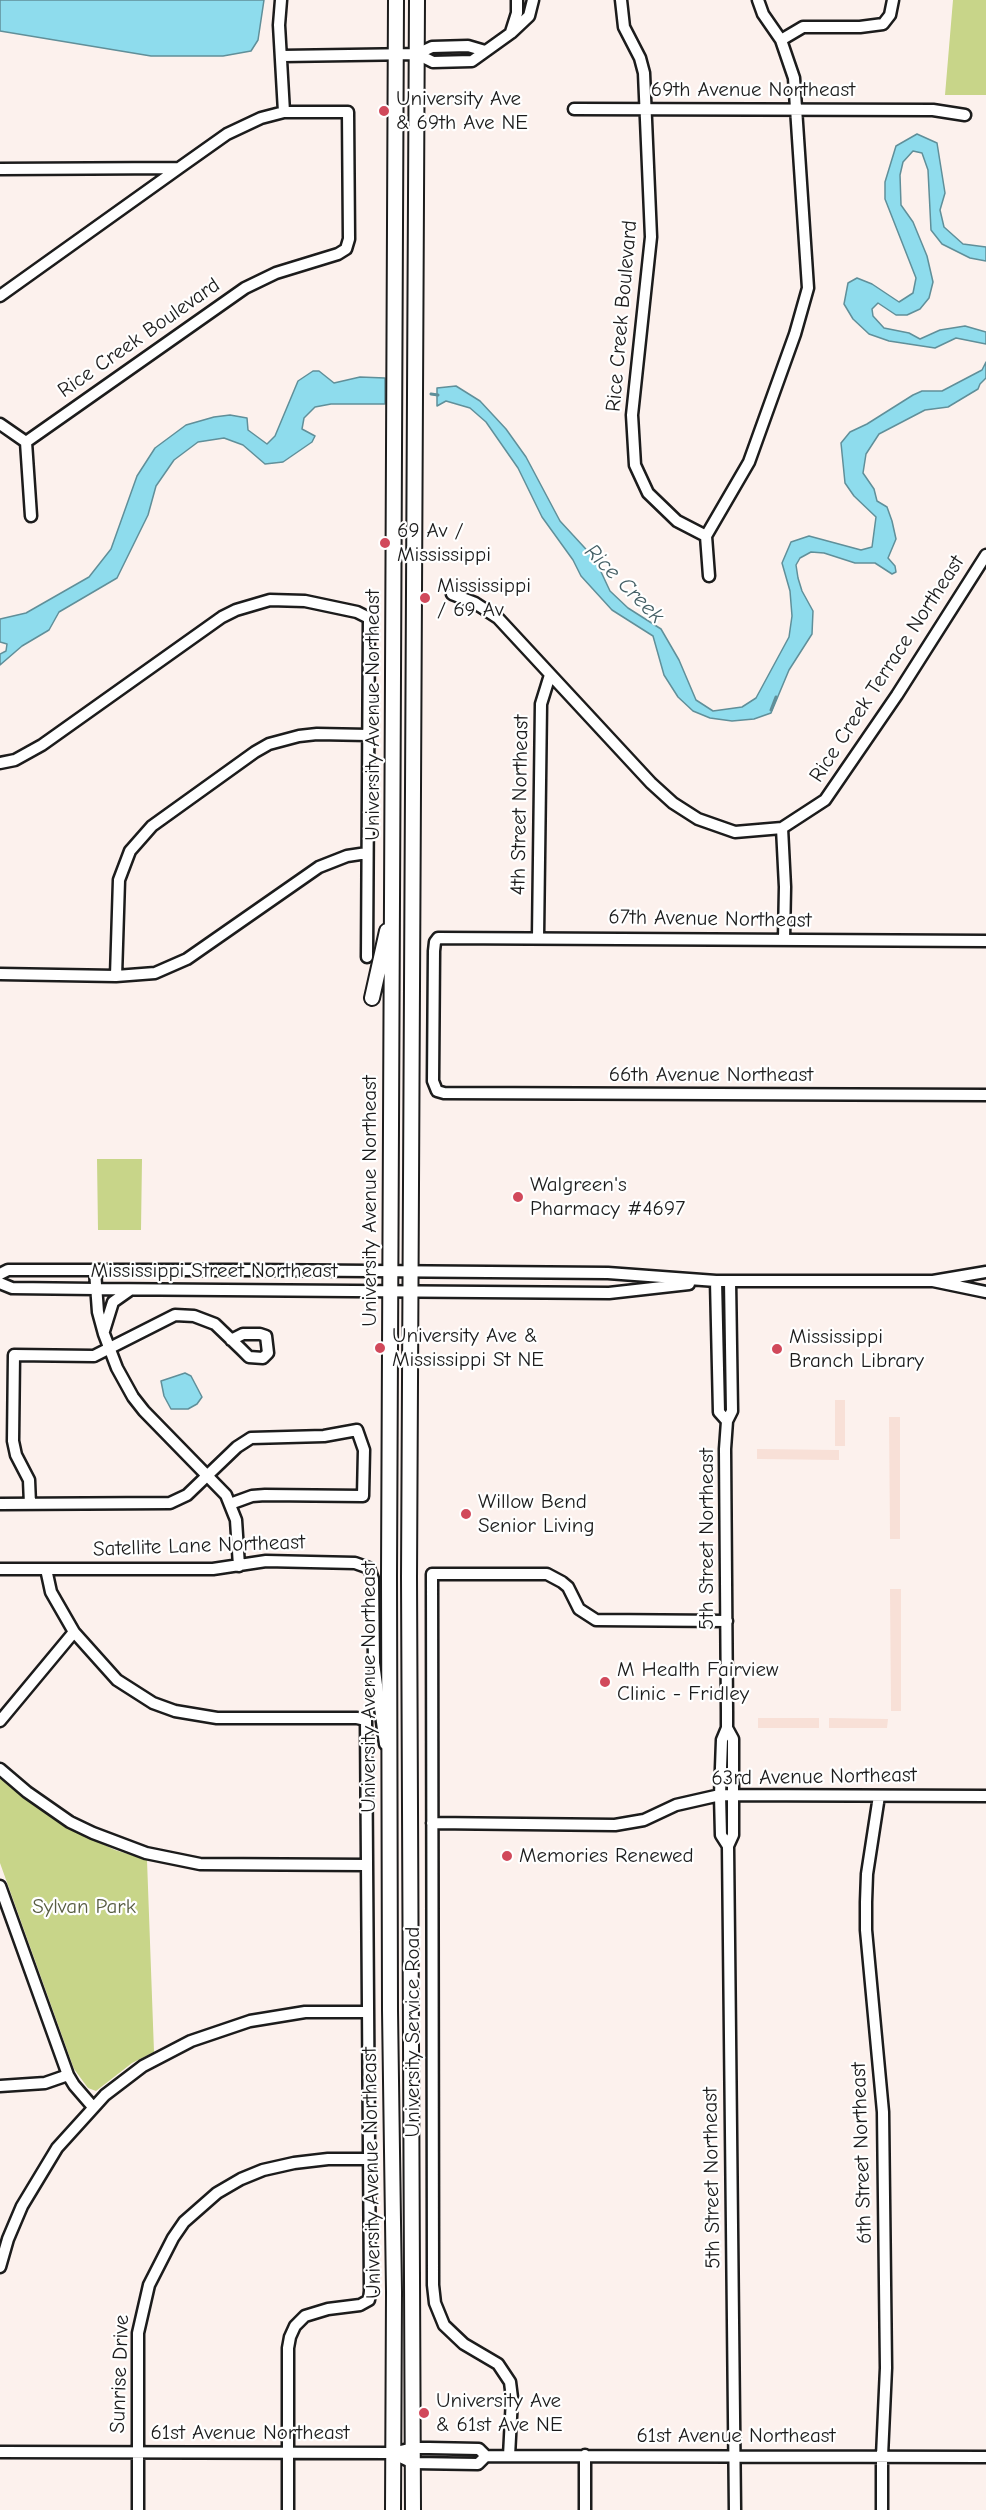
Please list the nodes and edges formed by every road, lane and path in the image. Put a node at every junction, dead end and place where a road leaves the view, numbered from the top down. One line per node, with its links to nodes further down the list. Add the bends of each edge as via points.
1 (281, 0): 13 (street)
2 (396, 0): 11 (main road, University Avenue Northeast)
3 (417, 0): 12 (main road, University Avenue Northeast)
4 (517, 0): 9 (street)
5 (534, 0): 9 (street, via 529,16)
6 (621, 0): 15 (street, Rice Creek Boulevard, via 624,27 642,65)
7 (758, 0): 10 (street)
8 (893, 0): 10 (street, via 883,24 803,27)
9 (511, 33): 12 (street, via 485,51 468,46 432,47)
10 (781, 40): 16 (street, via 794,78)
11 (396, 54): 12 (street); 13 (street); 35 (main road, University Avenue Northeast)
12 (417, 54): 47 (main road, University Avenue Northeast)
13 (282, 56): 17 (street)
14 (574, 109): 15 (street, 69th Avenue Northeast)
15 (647, 109): 16 (street, 69th Avenue Northeast); 25 (street, Rice Creek Boulevard, via 651,237 632,415 635,465 648,493 677,521)
16 (796, 110): 18 (street, 69th Avenue Northeast, via 933,110); 25 (street, via 808,288 749,462)
17 (284, 112): 19 (street, via 244,125); 23 (street, Rice Creek Boulevard, via 348,111 346,249 245,288)
18 (965, 115)
19 (179, 168): 20 (street); 21 (street)
20 (0, 169)
21 (0, 296)
22 (0, 424): 23 (street)
23 (26, 442): 24 (street)
24 (31, 516)
25 (706, 536): 28 (street)
26 (986, 555): 27 (street, Rice Creek Terrace Northeast)
27 (982, 569): 33 (street, Rice Creek Terrace Northeast, via 825,800)
28 (709, 576)
29 (452, 594): 30 (street, Rice Creek Terrace Northeast, via 498,618)
30 (550, 675): 33 (street, Rice Creek Terrace Northeast, via 673,803 699,819 735,832); 36 (street, 4th Street Northeast, via 541,704)
31 (368, 735): 32 (street, via 369,618 357,612 297,601 270,600 222,617 42,745 15,760); 34 (street); 41 (street, via 317,734 269,744 152,826 130,851 119,880)
32 (0, 763)
33 (782, 828): 37 (street)
34 (368, 853): 39 (street); 41 (street, via 319,867 171,968)
35 (393, 909): 42 (main road); 46 (main road, University Avenue Northeast)
36 (538, 937): 37 (street, 67th Avenue Northeast); 43 (street, 67th Avenue Northeast, via 443,937 435,942 433,1081)
37 (784, 939): 38 (street, 67th Avenue Northeast)
38 (986, 941)
39 (367, 957)
40 (0, 974): 41 (street)
41 (116, 976)
42 (372, 998)
43 (437, 1091): 44 (street, 66th Avenue Northeast)
44 (986, 1095)
45 (95, 1271): 46 (street, Mississippi Street Northeast); 48 (street, Mississippi Street Northeast, via 8,1270); 54 (street)
46 (390, 1272): 47 (street, Mississippi Street Northeast); 57 (main road, University Avenue Northeast)
47 (410, 1272): 50 (street, Mississippi Street Northeast, via 614,1274); 58 (main road, University Avenue Northeast)
48 (0, 1274)
49 (986, 1274): 52 (street, Mississippi Street Northeast); 56 (street)
50 (716, 1281): 51 (street, Mississippi Street Northeast); 58 (street, Mississippi Street Northeast, via 617,1293); 62 (street, 5th Street Northeast, via 719,1412)
51 (730, 1281): 52 (street, Mississippi Street Northeast); 62 (street, 5th Street Northeast, via 732,1411)
52 (933, 1281): 56 (street, Mississippi Street Northeast)
53 (0, 1283): 54 (street, Mississippi Street Northeast, via 12,1288)
54 (96, 1289): 55 (street, Mississippi Street Northeast); 59 (street)
55 (131, 1290): 57 (street, Mississippi Street Northeast); 59 (street, via 113,1302)
56 (986, 1291)
57 (390, 1292): 58 (street, Mississippi Street Northeast); 75 (main road, University Avenue Northeast)
58 (410, 1292): 90 (main road, University Avenue Northeast)
59 (104, 1334): 61 (street)
60 (231, 1340): 61 (street, via 204,1319 175,1315)
61 (109, 1350): 63 (street, via 133,1397); 65 (street, via 78,1358 14,1355 13,1441 29,1480)
62 (727, 1421): 70 (street, 5th Street Northeast)
63 (208, 1475): 65 (street, via 187,1495 170,1503); 66 (street); 66 (street, via 251,1438 324,1436 357,1430 363,1450 363,1496 265,1495)
64 (0, 1504): 65 (street)
65 (30, 1504)
66 (230, 1504): 67 (street, via 236,1520)
67 (239, 1566): 69 (street, Satellite Lane Northeast); 75 (street, Satellite Lane Northeast, via 266,1561 369,1568 375,1663)
68 (0, 1569): 69 (street, Satellite Lane Northeast)
69 (46, 1569): 71 (street, via 51,1592)
70 (727, 1621): 73 (street, 5th Street Northeast); 80 (street, University Service Road, via 596,1620 579,1609 568,1587 547,1574 432,1574)
71 (74, 1632): 72 (street); 82 (street, via 117,1680 175,1712 217,1718 366,1720)
72 (0, 1721)
73 (727, 1728): 76 (street, 5th Street Northeast, via 733,1739); 77 (street, 5th Street Northeast, via 722,1740)
74 (0, 1769): 82 (street, via 70,1822 146,1853 200,1864)
75 (390, 1769): 94 (main road, University Avenue Northeast)
76 (733, 1794): 77 (street, 63rd Avenue Northeast); 78 (street, 63rd Avenue Northeast); 81 (street, 5th Street Northeast, via 733,1835)
77 (720, 1795): 80 (street, 63rd Avenue Northeast, via 615,1825); 81 (street, 5th Street Northeast, via 721,1835)
78 (879, 1796): 79 (street, 63rd Avenue Northeast); 99 (street, 6th Street Northeast, via 866,1902 883,2112 886,2368)
79 (986, 1796)
80 (432, 1823): 97 (street, University Service Road, via 435,2303 444,2325 464,2344 498,2364 510,2382)
81 (728, 1846): 98 (street, 5th Street Northeast)
82 (367, 1865): 84 (street)
83 (0, 1886): 85 (street)
84 (368, 2012): 87 (street, via 305,2012 219,2030 143,2066); 88 (street)
85 (68, 2075): 86 (street, via 45,2084); 87 (street)
86 (0, 2086)
87 (93, 2107): 89 (street, via 57,2148 40,2175 8,2239)
88 (368, 2159): 92 (street, Sunrise Drive, via 305,2161 263,2170 218,2193 184,2222 159,2260 142,2309 138,2334); 93 (street, via 369,2300 316,2312 295,2326 288,2348)
89 (0, 2267)
90 (413, 2448): 94 (street, 61st Avenue Northeast); 96 (street, 61st Avenue Northeast, via 479,2449); 101 (main road, University Avenue Northeast)
91 (0, 2452): 92 (street, 61st Avenue Northeast)
92 (137, 2452): 93 (street, 61st Avenue Northeast); 102 (street, Sunrise Drive)
93 (287, 2453): 94 (street, 61st Avenue Northeast); 103 (street)
94 (392, 2453): 101 (street, 61st Avenue Northeast); 104 (main road, University Avenue Northeast)
95 (585, 2455): 97 (street, 61st Avenue Northeast); 98 (street, 61st Avenue Northeast); 106 (street)
96 (486, 2456): 97 (street, 61st Avenue Northeast); 101 (street, 61st Avenue Northeast, via 478,2464)
97 (509, 2456)
98 (734, 2456): 99 (street, 61st Avenue Northeast); 107 (street, 5th Street Northeast)
99 (882, 2456): 100 (street, 61st Avenue Northeast); 108 (street, 6th Street Northeast)
100 (986, 2457)
101 (413, 2463): 105 (main road, University Avenue Northeast)
102 (138, 2510)
103 (288, 2510)
104 (393, 2510)
105 (413, 2510)
106 (585, 2510)
107 (735, 2510)
108 (882, 2510)

